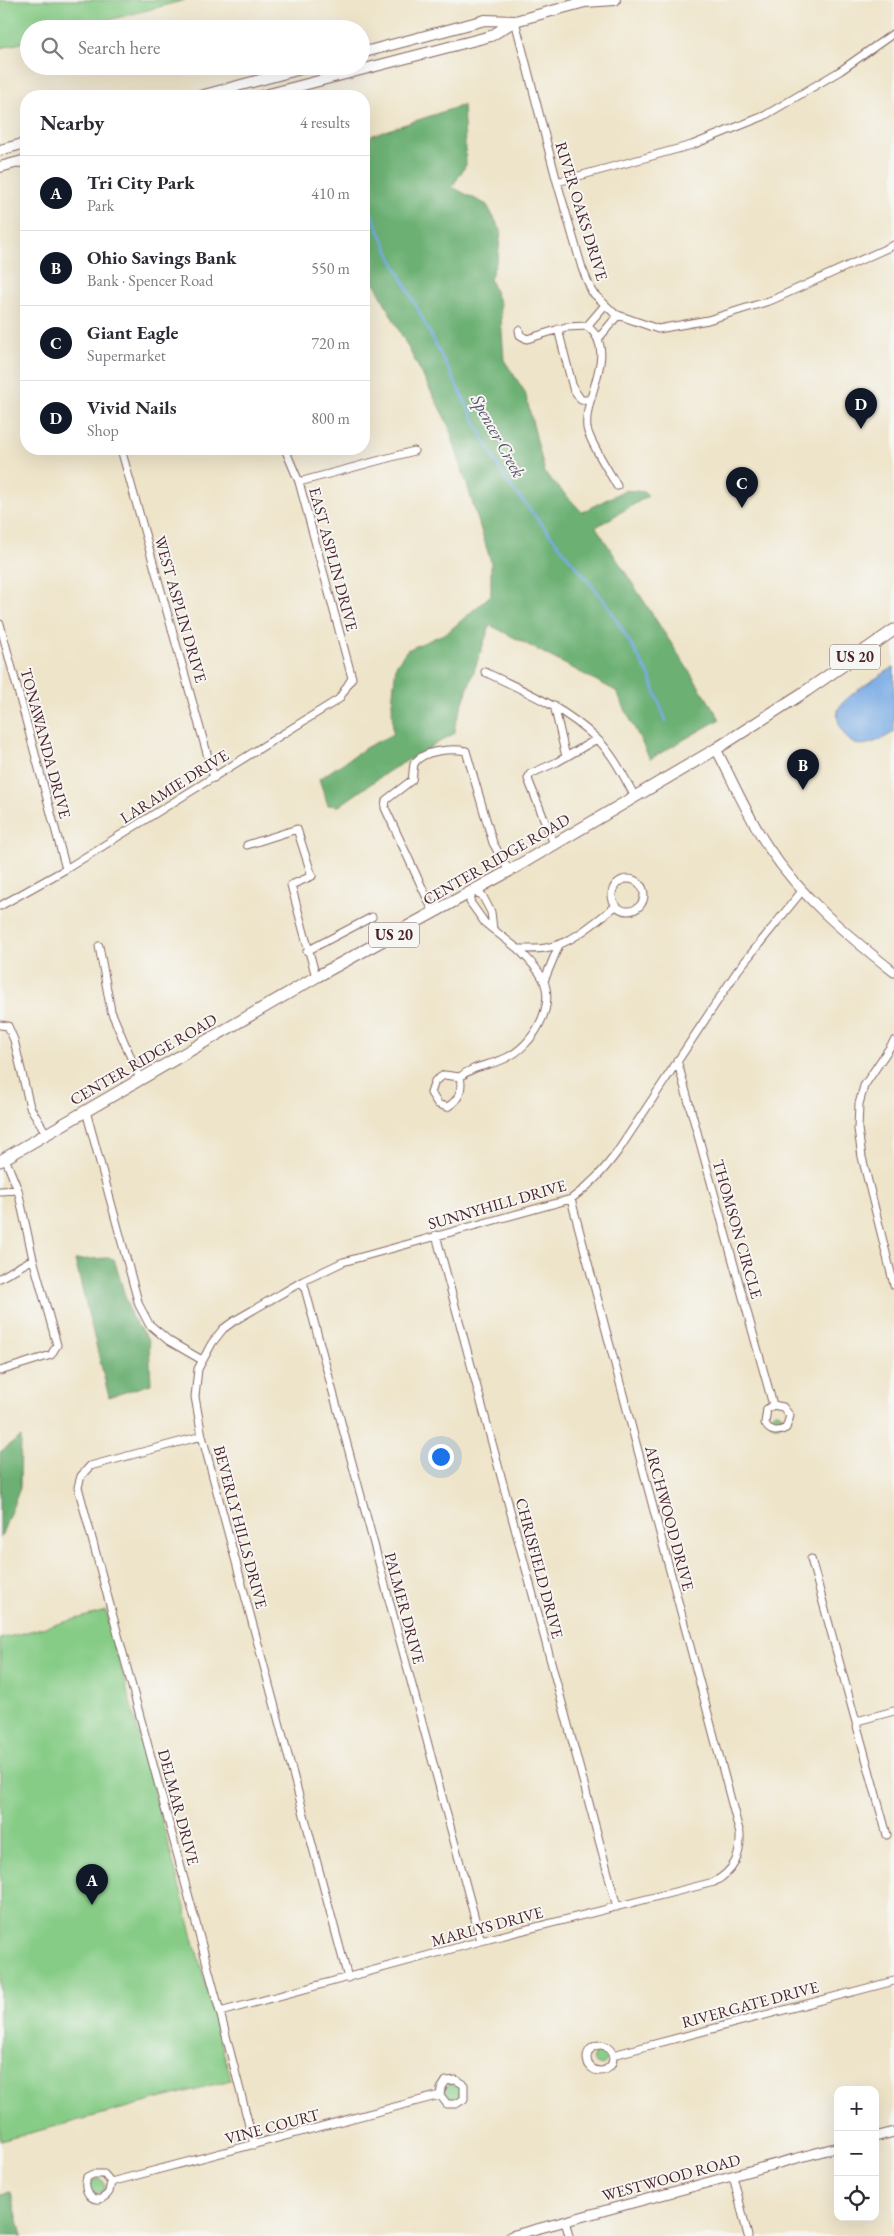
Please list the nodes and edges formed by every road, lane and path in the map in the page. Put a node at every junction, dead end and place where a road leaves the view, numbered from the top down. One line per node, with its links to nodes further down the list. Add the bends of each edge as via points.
1 (614, 0): 2 (main road)
2 (586, 1): 3 (main road)
3 (515, 21): 5 (main road, via 485,20); 6 (main road, via 491,36); 15 (street, RIVER OAKS DRIVE)
4 (894, 33): 15 (street, via 840,71 764,116 692,145)
5 (370, 51)
6 (370, 68)
7 (278, 75): 9 (main road)
8 (342, 75): 10 (main road)
9 (222, 90)
10 (284, 90)
11 (20, 145): 12 (main road)
12 (0, 150)
13 (20, 162): 14 (main road)
14 (0, 167)
15 (557, 182): 17 (street, RIVER OAKS DRIVE, via 582,268 592,292)
16 (894, 245): 18 (street, RIVER OAKS DRIVE, via 772,300 708,320 658,329)
17 (605, 305): 18 (street, RIVER OAKS DRIVE); 19 (street)
18 (618, 315): 22 (street)
19 (587, 326): 20 (street); 22 (street)
20 (558, 329): 21 (street, via 526,339); 23 (street, via 573,388 582,400)
21 (519, 330)
22 (598, 339): 23 (street, via 601,343 600,366)
23 (592, 396): 28 (street, via 588,429)
24 (414, 451): 27 (street)
25 (123, 455): 37 (street, WEST ASPLIN DRIVE)
26 (288, 455): 27 (street, EAST ASPLIN DRIVE)
27 (299, 482): 32 (street, EAST ASPLIN DRIVE)
28 (617, 486)
29 (0, 624): 41 (street, TONAWANDA DRIVE)
30 (894, 630): 35 (main road, CENTER RIDGE ROAD / US 20)
31 (485, 672): 33 (street)
32 (352, 678): 37 (street, LARAMIE DRIVE, via 339,699)
33 (554, 705): 34 (street); 36 (street)
34 (597, 739): 36 (street); 38 (street, via 615,761)
35 (716, 750): 38 (main road, CENTER RIDGE ROAD / US 20); 44 (street, via 767,846)
36 (566, 757): 39 (street, via 530,774 528,779)
37 (214, 778): 41 (street, LARAMIE DRIVE)
38 (635, 797): 39 (main road, CENTER RIDGE ROAD / US 20)
39 (554, 844): 42 (main road, CENTER RIDGE ROAD / US 20)
40 (247, 845): 53 (street, via 297,829 312,876 290,886)
41 (66, 869): 45 (street, LARAMIE DRIVE)
42 (509, 871): 43 (main road, CENTER RIDGE ROAD / US 20); 47 (street, via 493,843 466,751 446,749 420,759 414,764 412,780 386,800 385,808)
43 (472, 891): 47 (main road, CENTER RIDGE ROAD / US 20); 49 (street, via 470,902); 49 (street, via 482,895 491,912)
44 (802, 892): 54 (street); 59 (street, SUNNYHILL DRIVE, via 738,970)
45 (0, 906)
46 (616, 906): 46 (street, via 625,911 640,906 644,896 642,886 628,878 618,881 611,896); 50 (street)
47 (434, 913): 55 (main road, CENTER RIDGE ROAD / US 20)
48 (372, 917): 53 (street)
49 (493, 929): 52 (street)
50 (559, 945): 52 (street); 56 (street)
51 (99, 946): 61 (street, via 111,1011)
52 (518, 950): 56 (street)
53 (307, 951): 55 (street)
54 (894, 972)
55 (316, 977): 61 (main road, CENTER RIDGE ROAD / US 20)
56 (544, 981): 60 (street, via 544,1015 524,1047 506,1059 472,1069)
57 (0, 1025): 63 (street, via 8,1026 14,1040 30,1107)
58 (894, 1041): 72 (street, via 864,1086 858,1129 862,1158)
59 (677, 1060): 67 (street, SUNNYHILL DRIVE, via 601,1174); 75 (street, THOMSON CIRCLE)
60 (460, 1077): 60 (street, via 461,1091 456,1100 447,1107 438,1104 432,1093 435,1081 444,1075)
61 (140, 1079): 62 (main road, CENTER RIDGE ROAD / US 20)
62 (86, 1111): 63 (main road, CENTER RIDGE ROAD / US 20); 73 (street, via 139,1305 149,1324 169,1341)
63 (46, 1134): 64 (main road, CENTER RIDGE ROAD / US 20)
64 (2, 1160): 65 (street)
65 (18, 1190): 66 (street); 69 (street)
66 (0, 1191)
67 (572, 1199): 68 (street, SUNNYHILL DRIVE); 81 (street, ARCHWOOD DRIVE)
68 (436, 1235): 71 (street, SUNNYHILL DRIVE, via 343,1262); 82 (street, CHRISFIELD DRIVE)
69 (33, 1259): 70 (street); 74 (street, via 57,1346 51,1355)
70 (0, 1278)
71 (303, 1282): 73 (street, SUNNYHILL DRIVE, via 223,1329); 83 (street, PALMER DRIVE)
72 (894, 1285)
73 (202, 1360): 76 (street, BEVERLY HILLS DRIVE, via 196,1381)
74 (0, 1372)
75 (773, 1405)
76 (202, 1436): 84 (street, BEVERLY HILLS DRIVE); 86 (street, DELMAR DRIVE, via 90,1466 81,1476 78,1486)
77 (811, 1559): 79 (street)
78 (894, 1711): 79 (street)
79 (857, 1721): 80 (street)
80 (887, 1835)
81 (741, 1844): 82 (street, MARLYS DRIVE, via 740,1854 731,1870 714,1882)
82 (616, 1907): 83 (street, MARLYS DRIVE)
83 (481, 1941): 84 (street, MARLYS DRIVE)
84 (348, 1978): 86 (street, MARLYS DRIVE)
85 (894, 1981): 87 (street, RIVERGATE DRIVE)
86 (220, 2012): 91 (street, DELMAR DRIVE)
87 (613, 2055)
88 (440, 2095): 91 (street, VINE COURT)
89 (894, 2132): 90 (street)
90 (879, 2136)
91 (254, 2145): 94 (street, VINE COURT)
92 (834, 2148): 93 (street, WESTWOOD ROAD)
93 (733, 2176): 95 (street, WESTWOOD ROAD); 98 (street)
94 (111, 2182)
95 (565, 2221): 96 (street, WESTWOOD ROAD); 97 (street)
96 (511, 2236)
97 (569, 2236)
98 (748, 2236)

